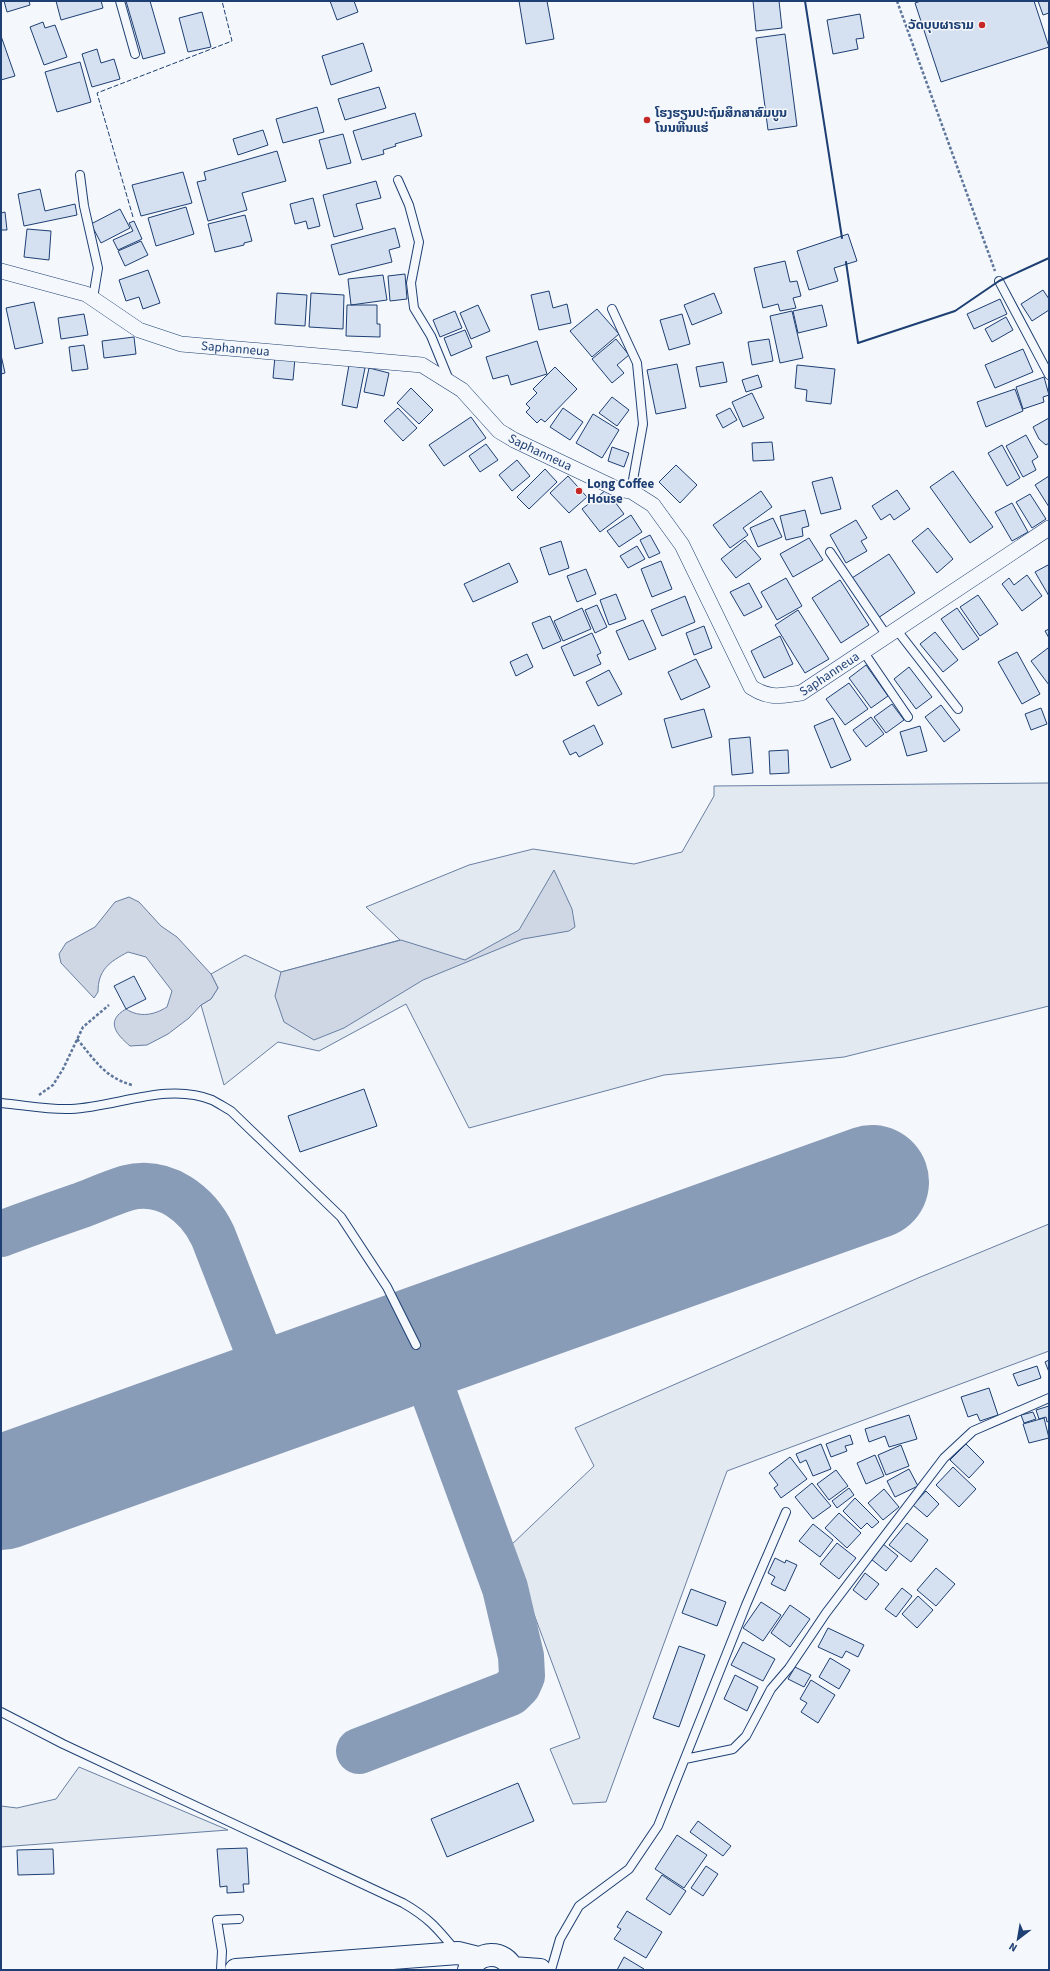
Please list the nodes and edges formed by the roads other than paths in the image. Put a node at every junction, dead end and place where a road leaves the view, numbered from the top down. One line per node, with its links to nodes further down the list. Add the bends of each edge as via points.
1 (120, 1): 2 (lane)
2 (135, 54)
3 (80, 175): 7 (lane, via 98,268)
4 (398, 180): 10 (lane, via 409,205 419,242 411,283 414,308 431,336)
5 (1, 271): 7 (street, Saphanneua)
6 (999, 281): 9 (lane)
7 (93, 298): 10 (street, Saphanneua, via 139,330 181,344 422,365)
8 (612, 309): 11 (lane, via 638,363 643,424)
9 (1049, 374)
10 (449, 381): 11 (street, Saphanneua, via 462,390 504,434 618,489)
11 (631, 491): 15 (street, Saphanneua, via 653,505 682,545 751,687 762,694 779,696 801,693)
12 (1049, 528): 14 (street, Saphanneua)
13 (830, 552): 14 (lane)
14 (891, 633): 15 (street, Saphanneua); 16 (lane)
15 (863, 651): 17 (lane)
16 (958, 709)
17 (908, 717)
18 (1, 1103): 19 (lane, via 70,1109 171,1093 212,1100 230,1111 341,1217 387,1287)
19 (416, 1345)
20 (1049, 1398): 23 (lane, via 973,1431 944,1458 771,1689 746,1736 733,1748)
21 (786, 1512): 23 (lane, via 746,1605)
22 (1, 1712): 25 (lane, via 63,1744 403,1903 424,1915)
23 (686, 1759): 30 (lane, via 658,1826 629,1869 579,1906 560,1939)
24 (239, 1919): 27 (lane, via 217,1920 222,1951)
25 (468, 1960): 26 (street, via 493,1955 501,1957); 28 (street)
26 (512, 1969): 29 (street)
27 (221, 1970)
28 (236, 1970)
29 (540, 1970)
30 (551, 1970)

